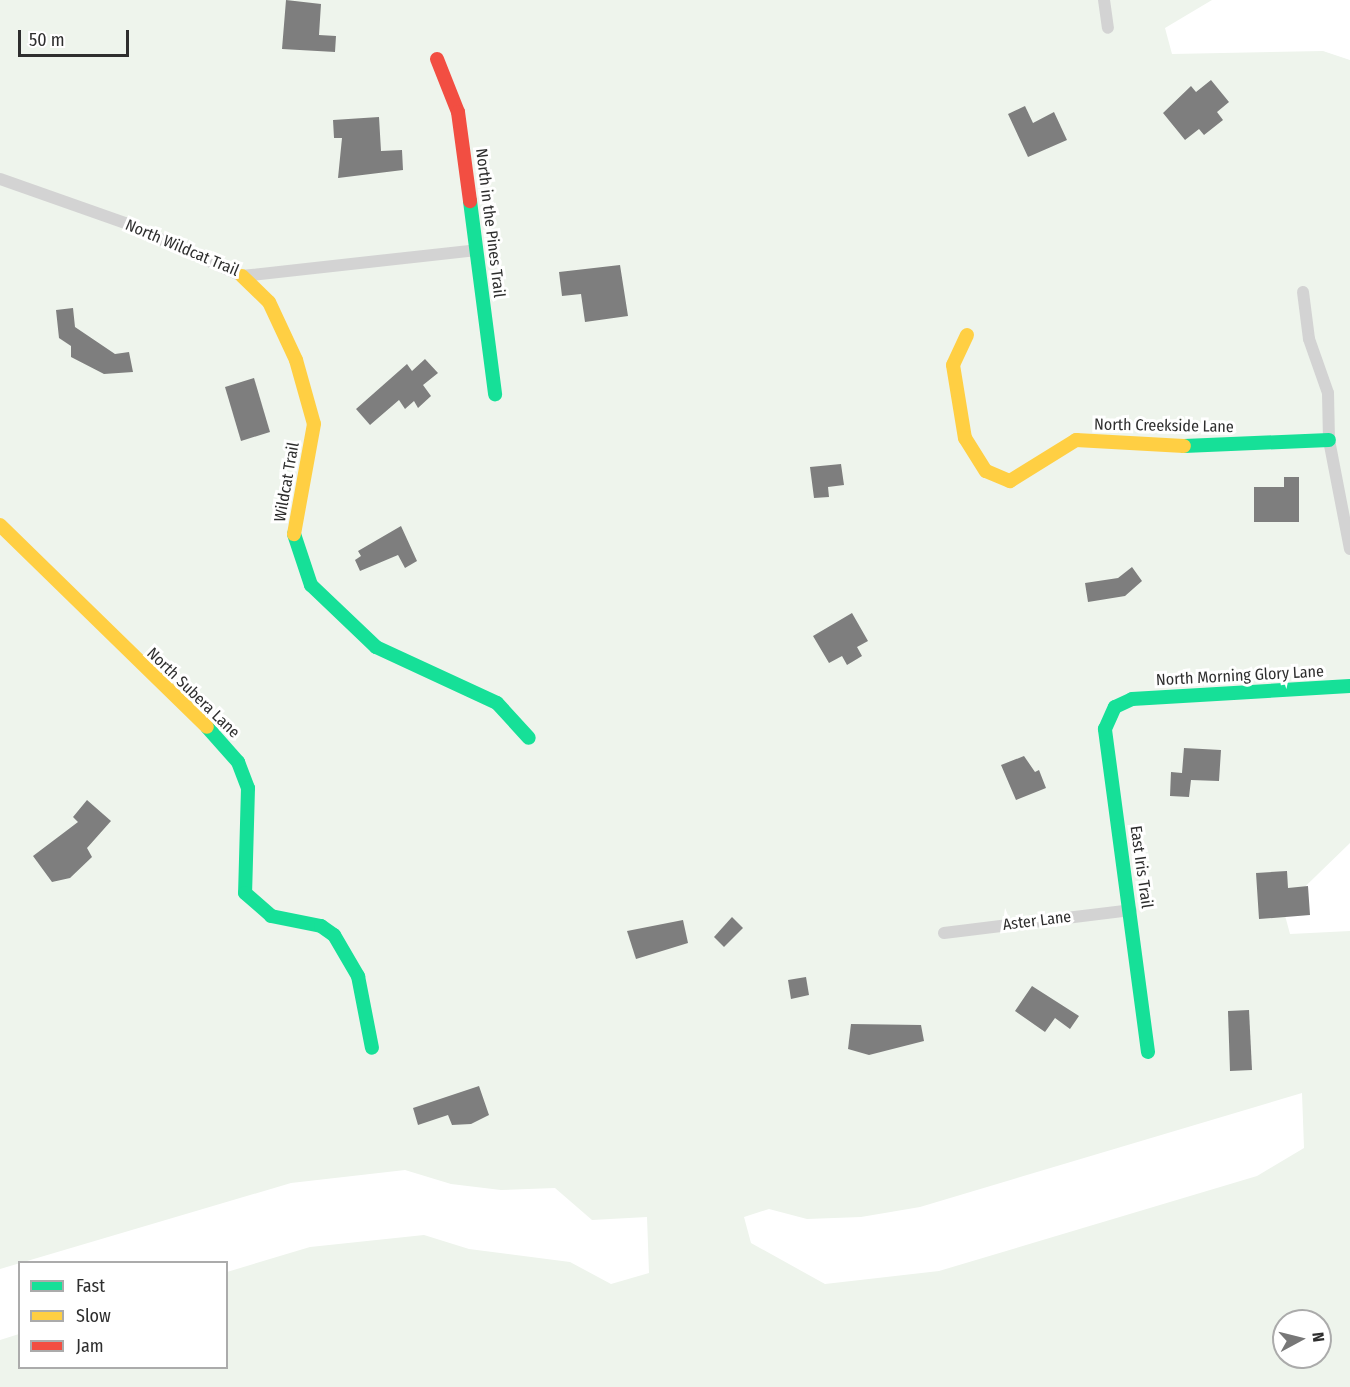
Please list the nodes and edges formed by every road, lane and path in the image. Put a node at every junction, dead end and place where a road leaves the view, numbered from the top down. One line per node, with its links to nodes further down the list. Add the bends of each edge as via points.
1 (1104, 0): 2 (street)
2 (1108, 28)
3 (437, 59): 5 (street, North in the Pines Trail, via 458,112)
4 (0, 179): 6 (street, North Wildcat Trail, via 124,223)
5 (477, 250): 6 (street, North Wildcat Trail); 9 (street, North in the Pines Trail)
6 (242, 276): 15 (street, Wildcat Trail, via 269,302 296,360 314,424 294,528 296,552 311,585 376,647 497,703)
7 (1303, 292): 10 (street, via 1309,339 1328,393)
8 (967, 335): 10 (street, North Creekside Lane, via 953,365 965,438 986,471 1010,481 1076,440 1188,446)
9 (495, 394)
10 (1329, 440): 12 (street)
11 (0, 525): 18 (street, North Subera Lane, via 170,696 219,737 238,762 248,788 245,893 271,916 321,926 334,935 358,976)
12 (1350, 549)
13 (1350, 686): 14 (street, North Morning Glory Lane)
14 (1132, 699): 16 (street, East Iris Trail, via 1115,707 1105,729)
15 (529, 738)
16 (1131, 910): 17 (street, Aster Lane); 19 (street, East Iris Trail)
17 (944, 933)
18 (372, 1048)
19 (1148, 1052)

